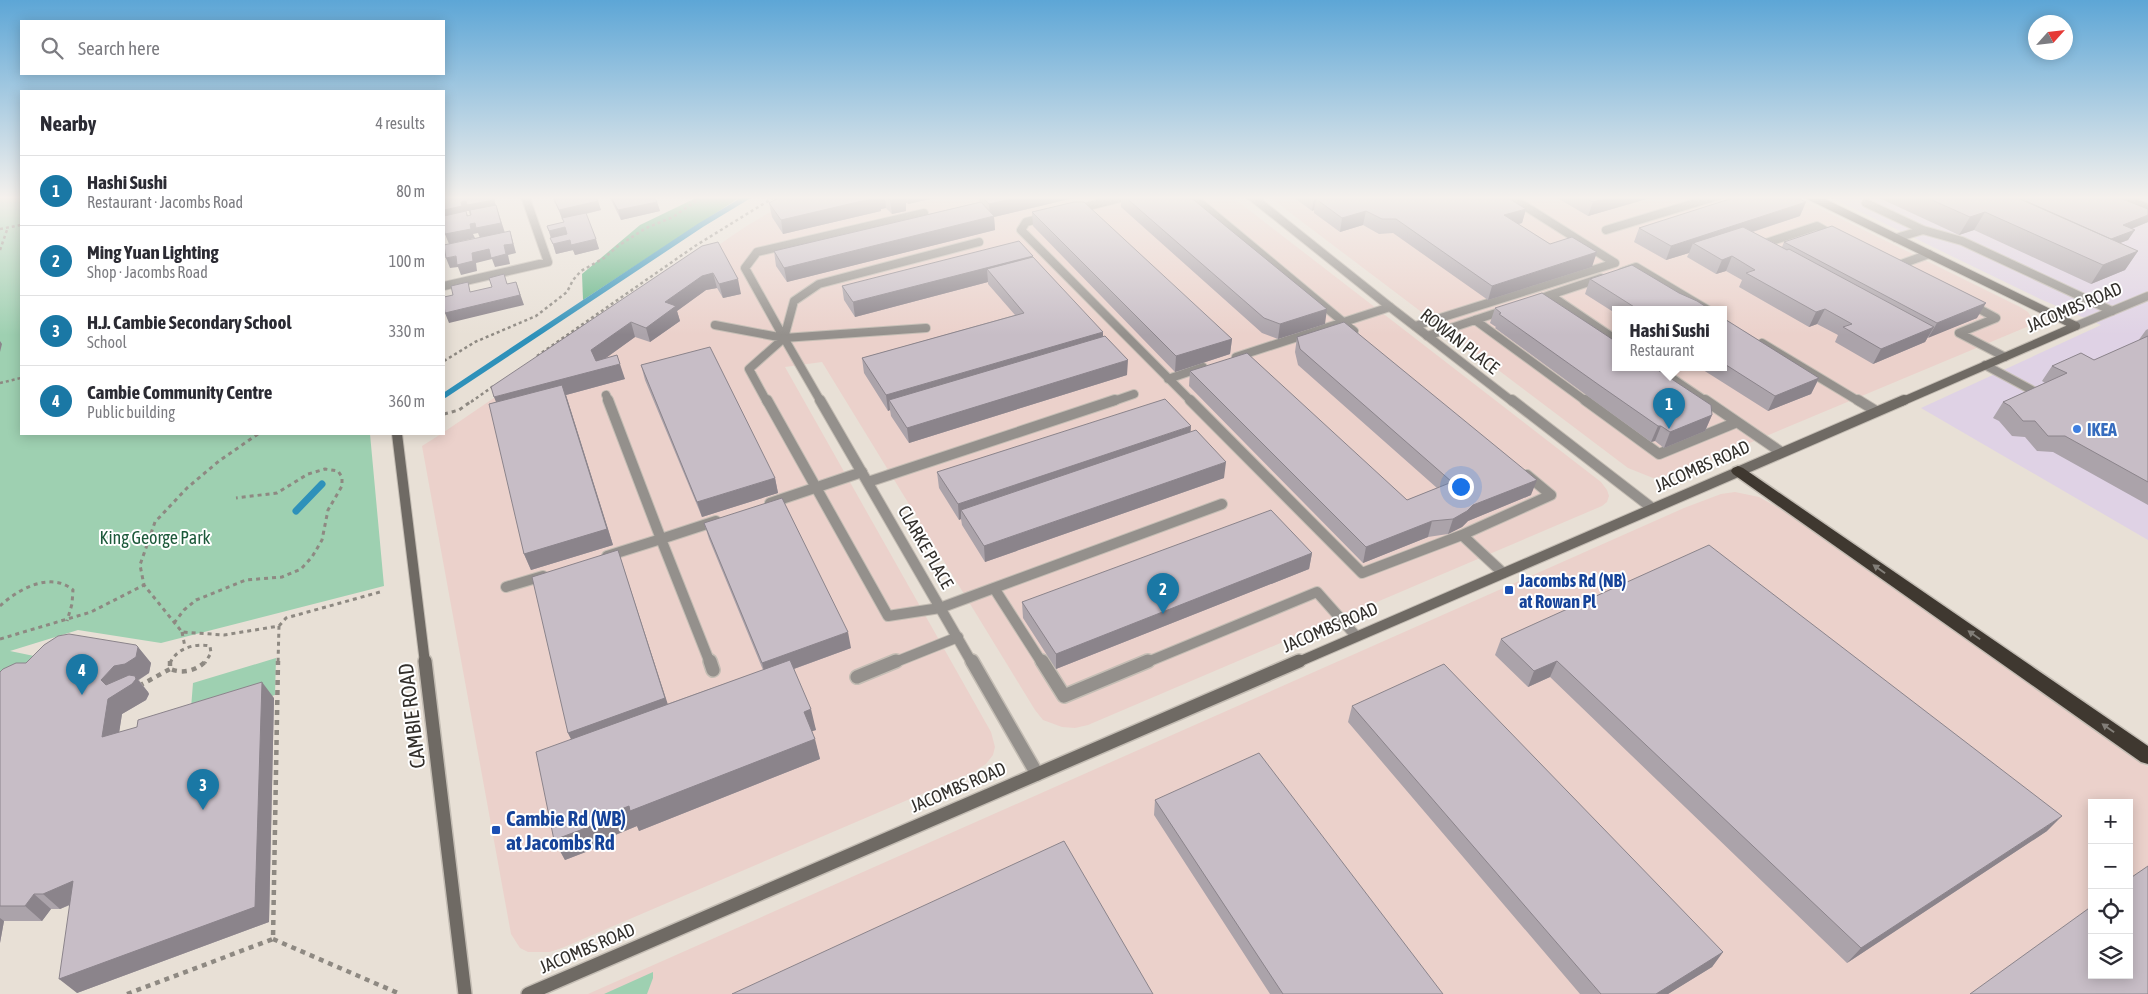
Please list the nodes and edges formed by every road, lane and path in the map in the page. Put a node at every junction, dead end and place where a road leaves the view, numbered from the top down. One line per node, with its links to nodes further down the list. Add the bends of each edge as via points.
1 (541, 242): 18 (street, via 548,262)
2 (624, 242): 39 (path, via 581,272 567,292 536,316 475,342)
3 (701, 242): 40 (path)
4 (798, 242): 36 (street, CLARKE PLACE, via 757,252 745,268)
5 (978, 242): 36 (street, via 818,284 794,301)
6 (1033, 242): 46 (street)
7 (1248, 242): 28 (street)
8 (1309, 242): 24 (street, ROWAN PLACE)
9 (1584, 242): 30 (street, via 1615,262)
10 (1768, 242): 13 (street)
11 (1905, 242): 14 (street)
12 (1965, 242): 26 (street)
13 (1763, 244)
14 (1929, 254): 16 (street); 31 (street)
15 (1887, 262): 16 (street)
16 (1896, 266): 17 (street)
17 (1904, 271)
18 (445, 286)
19 (1550, 295): 22 (street); 23 (street, via 1636,267); 35 (street)
20 (2148, 296): 26 (street, JACOMBS ROAD)
21 (1963, 300): 38 (street, via 1996,318 1959,333)
22 (1531, 301)
23 (1701, 306)
24 (1390, 307): 28 (street); 30 (street, ROWAN PLACE)
25 (1512, 308): 27 (street)
26 (2112, 311): 31 (street, JACOMBS ROAD)
27 (1474, 320): 34 (street); 54 (street, via 1659,454)
28 (1344, 322): 33 (street); 41 (street)
29 (715, 325): 36 (street)
30 (1415, 326): 34 (street, ROWAN PLACE)
31 (2076, 326): 38 (street, JACOMBS ROAD)
32 (926, 328): 36 (street)
33 (1359, 335)
34 (1427, 336): 65 (street, ROWAN PLACE)
35 (1612, 337)
36 (784, 338): 60 (street, CLARKE PLACE); 61 (street, via 749,369)
37 (1757, 340): 52 (street)
38 (2005, 357): 43 (street, JACOMBS ROAD)
39 (445, 360)
40 (531, 360)
41 (1223, 361)
42 (1214, 364): 46 (street)
43 (1985, 365): 51 (street); 52 (street, JACOMBS ROAD)
44 (1661, 371): 54 (street)
45 (20, 378): 48 (path)
46 (1168, 379): 67 (street, via 1362,573)
47 (499, 382): 53 (path, via 459,410)
48 (0, 383)
49 (1134, 394): 60 (street)
50 (606, 395): 68 (street)
51 (2042, 395)
52 (1876, 411): 57 (street, JACOMBS ROAD)
53 (445, 414)
54 (1737, 422): 57 (street)
55 (257, 435): 72 (path, via 219,461 155,522 140,564)
56 (397, 435): 95 (street, CAMBIE ROAD)
57 (1781, 452): 59 (street, JACOMBS ROAD)
58 (1520, 470): 67 (street, via 1551,495)
59 (1738, 471): 65 (street, JACOMBS ROAD); 90 (highway, one-way to 59)
60 (865, 477): 61 (street); 77 (street, CLARKE PLACE)
61 (816, 487): 64 (street); 77 (street, via 888,616)
62 (236, 498): 79 (path, via 277,493 308,474 325,469 338,471 342,477 342,486 328,510 322,540 301,569 282,577 246,580 196,600)
63 (1222, 504): 74 (street)
64 (761, 506)
65 (1652, 508): 71 (street, JACOMBS ROAD)
66 (725, 518): 68 (street)
67 (1462, 535): 71 (street)
68 (661, 539): 69 (street); 87 (street)
69 (597, 559)
70 (552, 573): 73 (street)
71 (1504, 573): 82 (street, JACOMBS ROAD)
72 (144, 585): 78 (path, via 119,601); 79 (path)
73 (506, 587)
74 (994, 588): 77 (street); 82 (street, via 1064,696 1317,592)
75 (380, 592): 80 (path, via 286,618)
76 (0, 606): 78 (path, via 35,586 64,582 73,590)
77 (940, 608): 83 (street, CLARKE PLACE)
78 (67, 621): 84 (path)
79 (174, 623): 81 (path)
80 (279, 626): 81 (path, via 224,635); 92 (path)
81 (182, 632): 85 (path)
82 (1356, 636): 91 (street, JACOMBS ROAD)
83 (958, 637): 88 (street); 91 (street, CLARKE PLACE)
84 (0, 639)
85 (185, 647): 86 (path, via 173,656 168,666); 86 (path, via 206,644 210,646 210,655 203,664 190,670 178,672)
86 (170, 669): 89 (path)
87 (713, 670)
88 (857, 676)
89 (132, 690)
90 (2148, 756)
91 (1037, 774): 96 (street, JACOMBS ROAD)
92 (273, 939): 93 (path); 94 (path)
93 (127, 994)
94 (400, 994)
95 (465, 994)
96 (528, 994)

